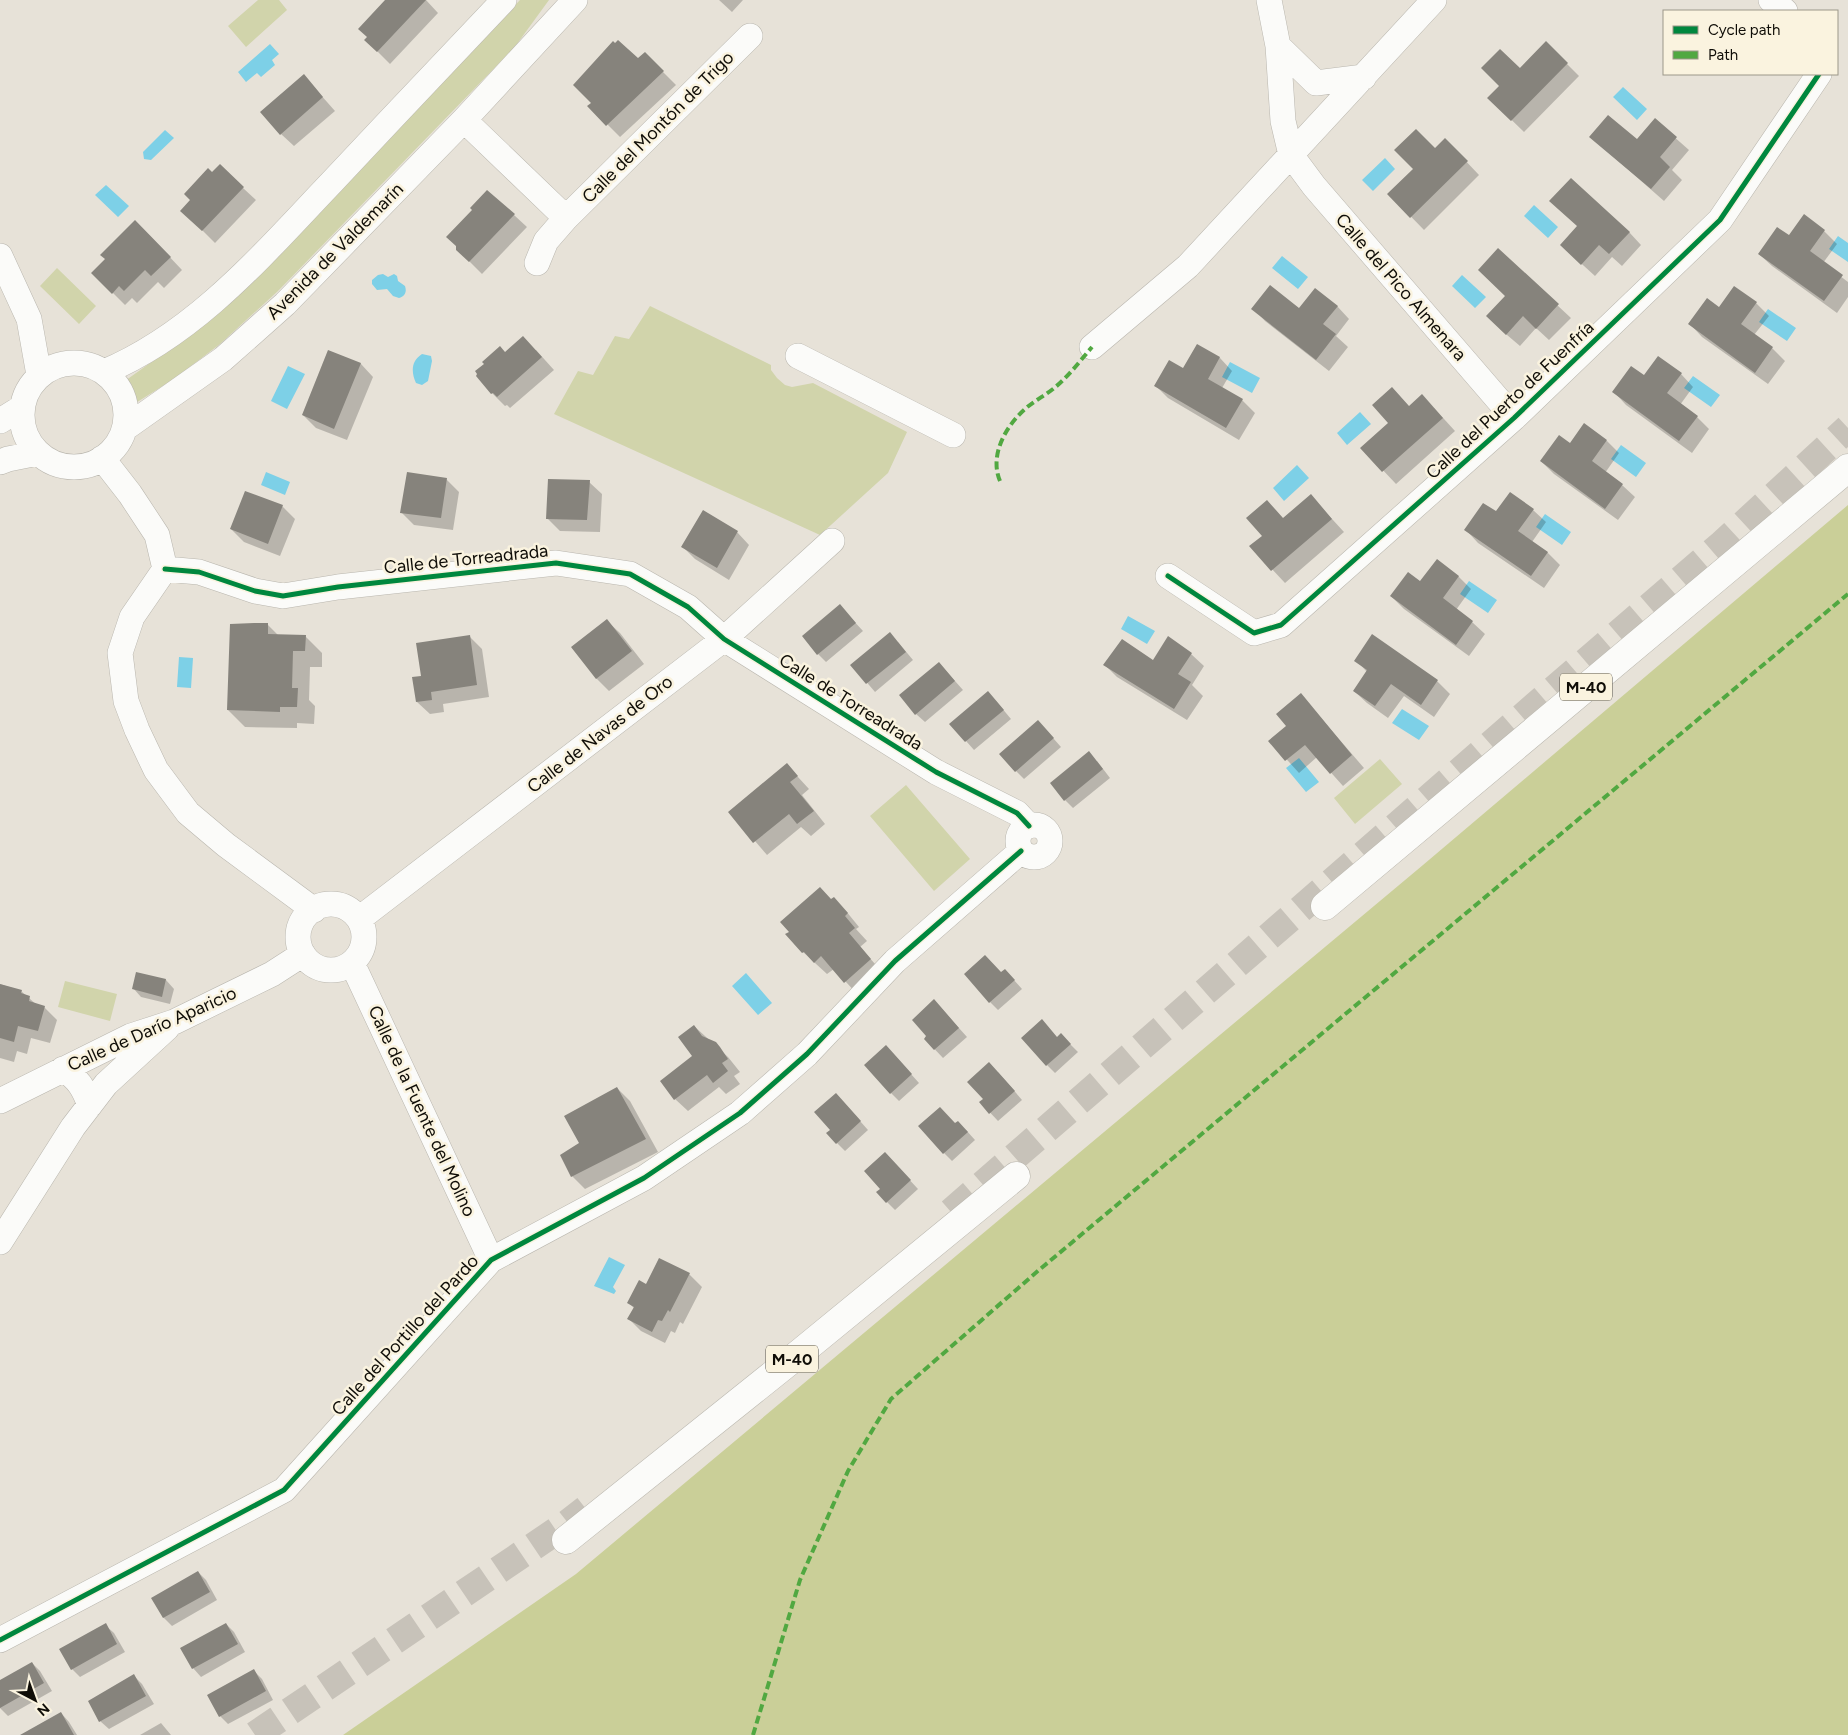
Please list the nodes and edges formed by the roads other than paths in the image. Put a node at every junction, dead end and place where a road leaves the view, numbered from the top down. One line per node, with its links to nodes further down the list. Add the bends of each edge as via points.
1 (504, 0): 22 (street, via 252,266 191,321 128,362)
2 (560, 0): 10 (street, Avenida de Valdemarín)
3 (575, 0): 10 (street, Avenida de Valdemarín)
4 (1269, 0): 9 (street)
5 (1434, 0): 12 (street)
6 (1771, 0): 7 (street)
7 (1784, 10)
8 (750, 36): 15 (street, Calle del Montón de Trigo)
9 (1278, 46): 12 (street, via 1316,83); 14 (street, via 1283,121)
10 (528, 51): 13 (street, Avenida de Valdemarín)
11 (1818, 75): 25 (street, Calle del Puerto de Fuenfría, via 1720,220)
12 (1364, 77): 14 (street)
13 (464, 120): 15 (street); 27 (street, Avenida de Valdemarín, via 285,304 223,359)
14 (1291, 155): 19 (street, via 1188,266); 25 (street, Calle del Pico Almenara, via 1314,186)
15 (566, 218): 17 (street, Calle del Montón de Trigo, via 546,241)
16 (0, 256): 18 (street)
17 (537, 262)
18 (29, 319): 21 (street); 23 (street)
19 (1092, 346)
20 (798, 356): 28 (street)
21 (68, 362): 22 (street, via 84,363); 23 (street)
22 (104, 372): 27 (street, via 118,387 124,401)
23 (39, 375): 24 (street, via 27,390)
24 (21, 408): 26 (street); 29 (street, via 24,431)
25 (1514, 418): 35 (street, Calle del Puerto de Fuenfría, via 1282,625 1254,633)
26 (0, 421)
27 (124, 429): 30 (street, via 116,445)
28 (953, 435)
29 (38, 453): 30 (street, via 68,467 88,465); 31 (street)
30 (102, 458): 34 (street, via 157,536)
31 (0, 462)
32 (1848, 468): 38 (highway, M-40)
33 (832, 541): 36 (street, Calle de Navas de Oro)
34 (165, 569): 36 (street, Calle de Torreadrada, via 199,572 255,591 283,596 556,563 630,574 688,607); 39 (street, via 132,617 120,653 126,701 137,730 156,770 188,813)
35 (1168, 576)
36 (724, 639): 37 (street, Calle de Torreadrada, via 936,772 1017,813 1029,826 1048,832 1050,843 1045,852 1030,857); 40 (street, Calle de Navas de Oro)
37 (1021, 851): 51 (street, Calle del Portillo del Pardo, via 895,961 808,1054 740,1113 644,1178)
38 (1325, 906)
39 (314, 910): 40 (street, via 319,906 341,905 352,910); 41 (street, via 302,922 298,932)
40 (359, 919): 42 (street, via 365,937 359,956)
41 (303, 954): 42 (street, via 320,968 331,970); 43 (street, Calle de Darío Aparicio, via 272,974)
42 (352, 963): 51 (street, Calle de la Fuente del Molino)
43 (174, 1022): 44 (street, Calle de Darío Aparicio, via 131,1036); 46 (street)
44 (90, 1056): 45 (street, Calle de Darío Aparicio); 46 (street)
45 (63, 1069): 47 (street, Calle de Darío Aparicio); 48 (street, via 83,1087)
46 (106, 1084): 48 (street)
47 (0, 1101)
48 (90, 1105): 50 (street)
49 (1016, 1176): 52 (highway, M-40)
50 (0, 1242)
51 (491, 1260): 53 (street, Calle del Portillo del Pardo, via 284,1490)
52 (566, 1540)
53 (0, 1640)

